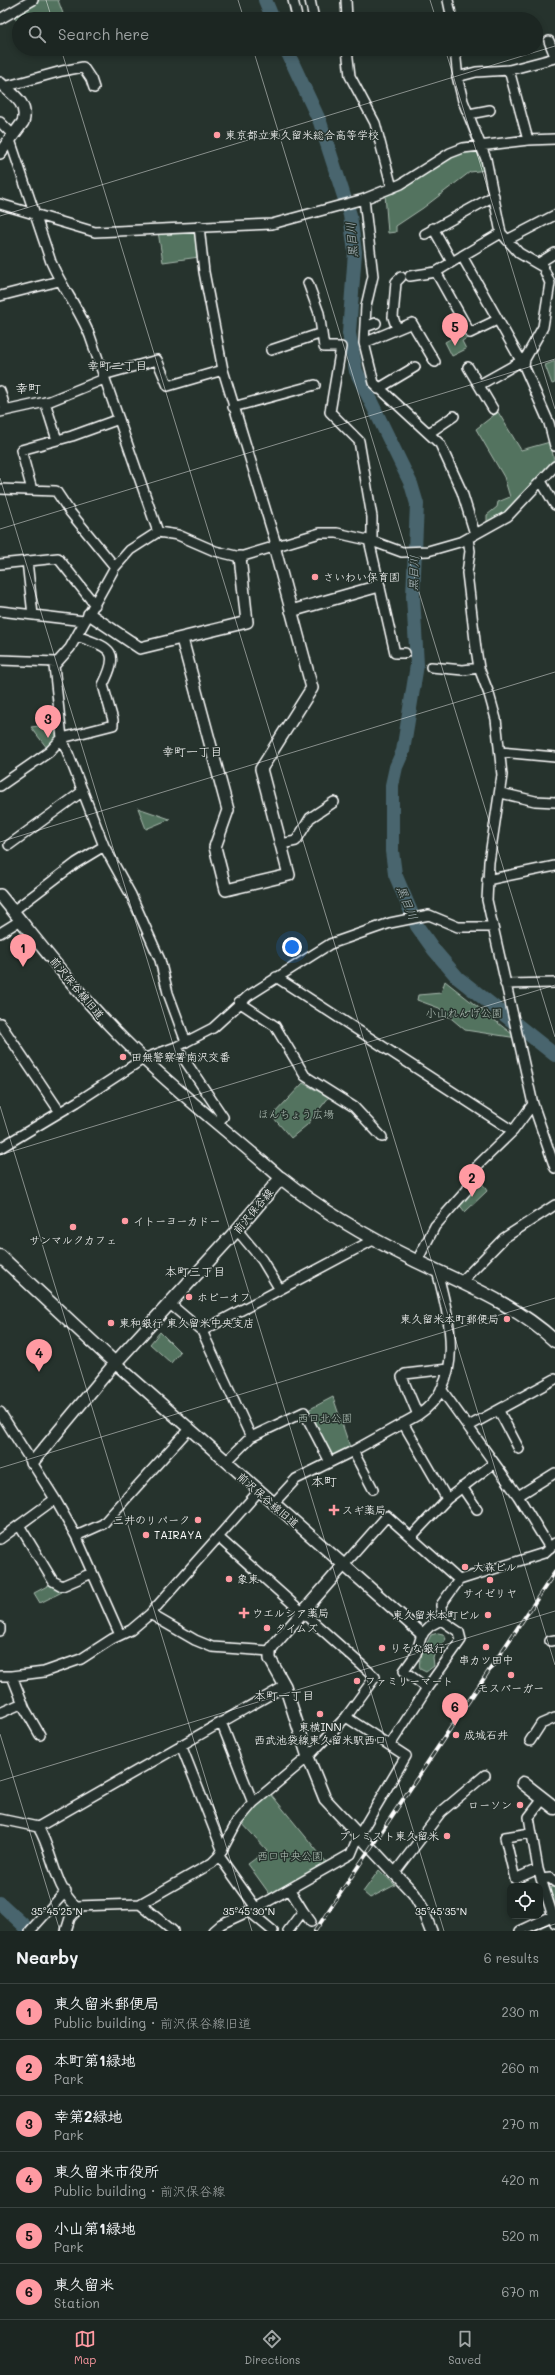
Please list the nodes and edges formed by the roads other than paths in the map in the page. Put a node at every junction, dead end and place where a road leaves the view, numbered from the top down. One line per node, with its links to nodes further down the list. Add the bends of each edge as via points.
1 (33, 0): 7 (street)
2 (294, 0): 8 (street)
3 (310, 0): 9 (street)
4 (346, 0): 10 (street)
5 (448, 0): 11 (street)
6 (12, 12): 12 (street)
7 (12, 12)
8 (296, 12)
9 (313, 12)
10 (347, 12)
11 (451, 12)
12 (0, 19)
13 (549, 41): 16 (street)
14 (348, 56): 29 (street, via 350,76 375,123)
15 (456, 56): 18 (street)
16 (555, 57): 17 (street)
17 (509, 70): 18 (street, via 476,72); 25 (street)
18 (457, 77): 22 (street)
19 (2, 85): 20 (street, via 83,67); 24 (street, via 18,99 25,110 23,122)
20 (94, 88)
21 (490, 110): 22 (street)
22 (469, 114): 27 (street)
23 (0, 122): 24 (street)
24 (12, 138): 28 (street); 33 (street)
25 (528, 140): 26 (street); 27 (street)
26 (555, 140)
27 (481, 145): 29 (street, via 455,151); 30 (street)
28 (0, 153)
29 (392, 188): 31 (street)
30 (494, 196): 36 (street); 38 (street)
31 (364, 200): 35 (street, via 272,224); 49 (street, via 374,276 366,306)
32 (0, 204): 33 (street)
33 (33, 212): 35 (street, via 95,232); 44 (street)
34 (555, 215): 38 (street)
35 (200, 226): 58 (street, via 207,286)
36 (433, 228): 37 (street); 41 (street)
37 (425, 234)
38 (504, 236): 40 (street); 42 (street, via 519,253)
39 (555, 254): 42 (street)
40 (462, 256): 41 (street); 47 (street)
41 (452, 262): 43 (street)
42 (539, 263): 55 (street, via 550,283 546,320)
43 (436, 272): 47 (street, via 470,333); 50 (street, via 406,277 396,282 393,317)
44 (59, 281): 46 (street); 59 (street, via 82,315)
45 (308, 284): 51 (street, via 319,313)
46 (0, 296)
47 (497, 320): 55 (street)
48 (376, 323): 49 (street)
49 (365, 327): 52 (street)
50 (397, 329): 52 (street); 54 (street, via 412,323)
51 (322, 333): 53 (street); 80 (street, via 324,347 341,347 330,412 359,441 372,517)
52 (364, 343): 62 (street, via 368,365)
53 (271, 350)
54 (435, 362)
55 (522, 364): 61 (street); 72 (street, via 549,423)
56 (415, 367): 62 (street)
57 (468, 367): 61 (street)
58 (223, 370): 59 (street, via 168,386 157,360); 65 (street)
59 (103, 377): 64 (street); 69 (street)
60 (315, 385): 65 (street)
61 (479, 385): 66 (street)
62 (378, 389): 70 (street)
63 (0, 391): 67 (street)
64 (45, 402): 67 (street); 71 (street)
65 (233, 407): 81 (street, via 275,541)
66 (493, 409)
67 (3, 411)
68 (455, 416): 70 (street)
69 (119, 419): 71 (street); 78 (street)
70 (429, 433): 79 (street, via 440,444 455,474)
71 (57, 440): 76 (street, via 21,450)
72 (555, 446)
73 (555, 466): 74 (street)
74 (541, 482): 77 (street); 79 (street, via 508,516)
75 (0, 489): 76 (street)
76 (32, 490): 85 (street, via 56,491)
77 (555, 505)
78 (158, 532): 82 (street, via 178,535 216,552); 85 (street, via 130,550)
79 (472, 536): 80 (street, via 426,551 409,552); 97 (street, via 467,573)
80 (371, 541): 81 (street, via 337,533 320,533); 86 (street)
81 (274, 546): 82 (street); 88 (street)
82 (240, 557): 92 (street, via 247,622)
83 (27, 562): 84 (street); 89 (street, via 58,558); 90 (street)
84 (0, 564)
85 (115, 567): 89 (street)
86 (378, 586): 88 (street); 93 (street, via 395,653)
87 (0, 611): 90 (street)
88 (291, 612): 106 (street, via 312,688 261,769)
89 (89, 613): 90 (street); 91 (street); 92 (street, via 140,648)
90 (34, 615)
91 (77, 636): 95 (street, via 62,660); 98 (street, via 107,647 112,655 112,668 103,685 113,725)
92 (182, 639): 106 (street, via 228,810 215,847 226,890 289,875)
93 (405, 653)
94 (0, 660): 95 (street)
95 (56, 662): 98 (street, via 54,670)
96 (431, 667): 97 (street, via 463,670)
97 (479, 668): 99 (street, via 493,706)
98 (62, 738): 101 (street, via 49,752); 102 (street)
99 (500, 752): 100 (street); 103 (street)
100 (555, 757)
101 (0, 786)
102 (83, 792): 107 (street); 108 (street)
103 (501, 793): 105 (street, via 534,801); 110 (street)
104 (334, 802): 106 (street, via 310,818 296,841)
105 (555, 802)
106 (281, 844)
107 (9, 845)
108 (104, 846): 112 (street, via 76,863); 121 (street, via 131,895 160,960 168,993)
109 (555, 866): 110 (street)
110 (487, 880): 114 (street, via 487,900)
111 (0, 895): 112 (street, 前沢保谷線旧道)
112 (13, 911): 113 (street, 前沢保谷線旧道)
113 (21, 920): 115 (street); 123 (street, 前沢保谷線旧道, via 110,1026)
114 (492, 926): 116 (street, via 458,927 429,915 401,920 330,944); 118 (street)
115 (0, 933)
116 (276, 977): 119 (street); 127 (street)
117 (555, 983): 118 (street)
118 (505, 984): 124 (street)
119 (239, 1002): 121 (street, via 213,1028); 128 (street, via 275,1026 305,1076 354,1107)
120 (0, 1023): 125 (street)
121 (186, 1042): 122 (street)
122 (176, 1047): 123 (street); 126 (street, via 223,1117)
123 (143, 1059): 125 (street); 126 (street, 前沢保谷線旧道)
124 (533, 1104): 127 (street); 130 (street)
125 (60, 1112): 129 (street)
126 (217, 1122): 131 (street, 前沢保谷線旧道)
127 (513, 1131): 136 (street, via 478,1165 467,1190 435,1226)
128 (382, 1137)
129 (0, 1148)
130 (555, 1168)
131 (281, 1178): 133 (main road, 前沢保谷線); 134 (main road, 前沢保谷線, via 311,1203)
132 (555, 1205): 138 (street, via 504,1238)
133 (237, 1230): 139 (street, via 262,1260); 140 (main road, 前沢保谷線)
134 (373, 1240): 136 (main road, 前沢保谷線); 139 (street)
135 (0, 1256): 143 (main road)
136 (417, 1261): 137 (main road, 前沢保谷線)
137 (437, 1270): 138 (main road, 前沢保谷線); 144 (street, via 445,1300 451,1347)
138 (461, 1282): 142 (main road, 前沢保谷線, via 514,1310)
139 (279, 1288): 141 (street)
140 (170, 1304): 141 (street); 143 (main road, 前沢保谷線)
141 (202, 1331): 153 (street)
142 (555, 1341)
143 (115, 1363): 152 (street, 前沢保谷線旧道); 158 (street)
144 (448, 1369): 146 (street); 148 (street, via 406,1374 402,1377)
145 (555, 1379): 147 (street)
146 (441, 1389): 148 (street, via 427,1409); 151 (street)
147 (498, 1411): 151 (street); 154 (street)
148 (418, 1415): 150 (street)
149 (1, 1417): 158 (street)
150 (403, 1423): 155 (street); 166 (street)
151 (469, 1426): 159 (street)
152 (189, 1429): 156 (street, 前沢保谷線旧道); 170 (street, via 102,1524)
153 (251, 1437): 156 (street); 157 (street, via 304,1412)
154 (519, 1449)
155 (354, 1451): 157 (street); 162 (street)
156 (226, 1462): 163 (street, 前沢保谷線旧道)
157 (330, 1462): 167 (street, via 296,1479)
158 (32, 1463): 165 (street)
159 (494, 1463): 161 (street); 164 (street)
160 (555, 1473): 164 (street)
161 (462, 1487): 166 (street); 168 (street)
162 (373, 1490)
163 (258, 1492): 167 (street, 前沢保谷線旧道); 171 (street)
164 (518, 1496): 174 (street)
165 (55, 1499): 169 (street); 170 (street)
166 (447, 1499): 172 (street)
167 (273, 1504): 175 (street, 前沢保谷線旧道)
168 (477, 1510)
169 (19, 1525): 173 (street); 176 (street, via 53,1581 62,1586)
170 (76, 1536): 176 (street)
171 (218, 1537): 178 (street); 179 (street)
172 (411, 1537): 175 (street, via 387,1516); 177 (street)
173 (0, 1539)
174 (552, 1546): 177 (street, via 544,1553)
175 (343, 1566): 178 (street); 183 (street, 前沢保谷線旧道)
176 (92, 1573): 184 (street)
177 (459, 1580): 180 (street, via 440,1605)
178 (304, 1613): 185 (street); 192 (street, via 375,1677)
179 (150, 1614): 184 (street, via 131,1630); 185 (street, via 212,1647)
180 (441, 1620): 183 (street); 189 (street, via 459,1632 461,1640)
181 (0, 1627): 182 (street)
182 (0, 1631)
183 (422, 1634): 189 (street, via 416,1654 404,1671)
184 (120, 1635): 187 (street, via 69,1664 44,1672)
185 (270, 1651): 188 (street, via 270,1659)
186 (0, 1676): 187 (street)
187 (12, 1676): 190 (street)
188 (285, 1686): 194 (street); 199 (street)
189 (428, 1688): 198 (street)
190 (23, 1703): 191 (street); 195 (street)
191 (0, 1713)
192 (346, 1717): 198 (street); 199 (street)
193 (555, 1718): 196 (street, via 541,1724)
194 (221, 1722): 197 (street); 203 (street)
195 (40, 1735)
196 (530, 1740)
197 (181, 1745): 206 (street); 209 (street)
198 (390, 1745): 208 (street, via 406,1756)
199 (308, 1757): 203 (street); 208 (street, via 325,1799)
200 (485, 1775): 211 (street, via 441,1812)
201 (523, 1783): 202 (main road)
202 (542, 1799): 204 (main road); 207 (street, via 529,1817)
203 (253, 1803): 209 (street, via 236,1822)
204 (555, 1808)
205 (0, 1819): 206 (street)
206 (38, 1827): 215 (street)
207 (531, 1833): 210 (street); 210 (street, via 505,1837 515,1879)
208 (358, 1837): 211 (street); 214 (street, via 351,1854)
209 (221, 1853): 216 (street, via 212,1863); 218 (street)
210 (538, 1869): 212 (street)
211 (394, 1874): 228 (street, via 418,1900)
212 (542, 1880): 213 (street, via 550,1878); 220 (street)
213 (555, 1882)
214 (290, 1890): 218 (street); 219 (street)
215 (66, 1891): 217 (street, via 73,1903); 222 (street)
216 (140, 1904): 217 (street); 224 (street)
217 (80, 1907): 223 (street, via 70,1918)
218 (253, 1910): 225 (street, via 221,1924); 226 (street)
219 (303, 1911): 221 (street); 227 (street)
220 (553, 1920): 229 (street)
221 (311, 1922)
222 (31, 1929)
223 (66, 1931)
224 (173, 1931)
225 (214, 1931)
226 (273, 1931)
227 (288, 1931)
228 (431, 1931)
229 (520, 1931)

